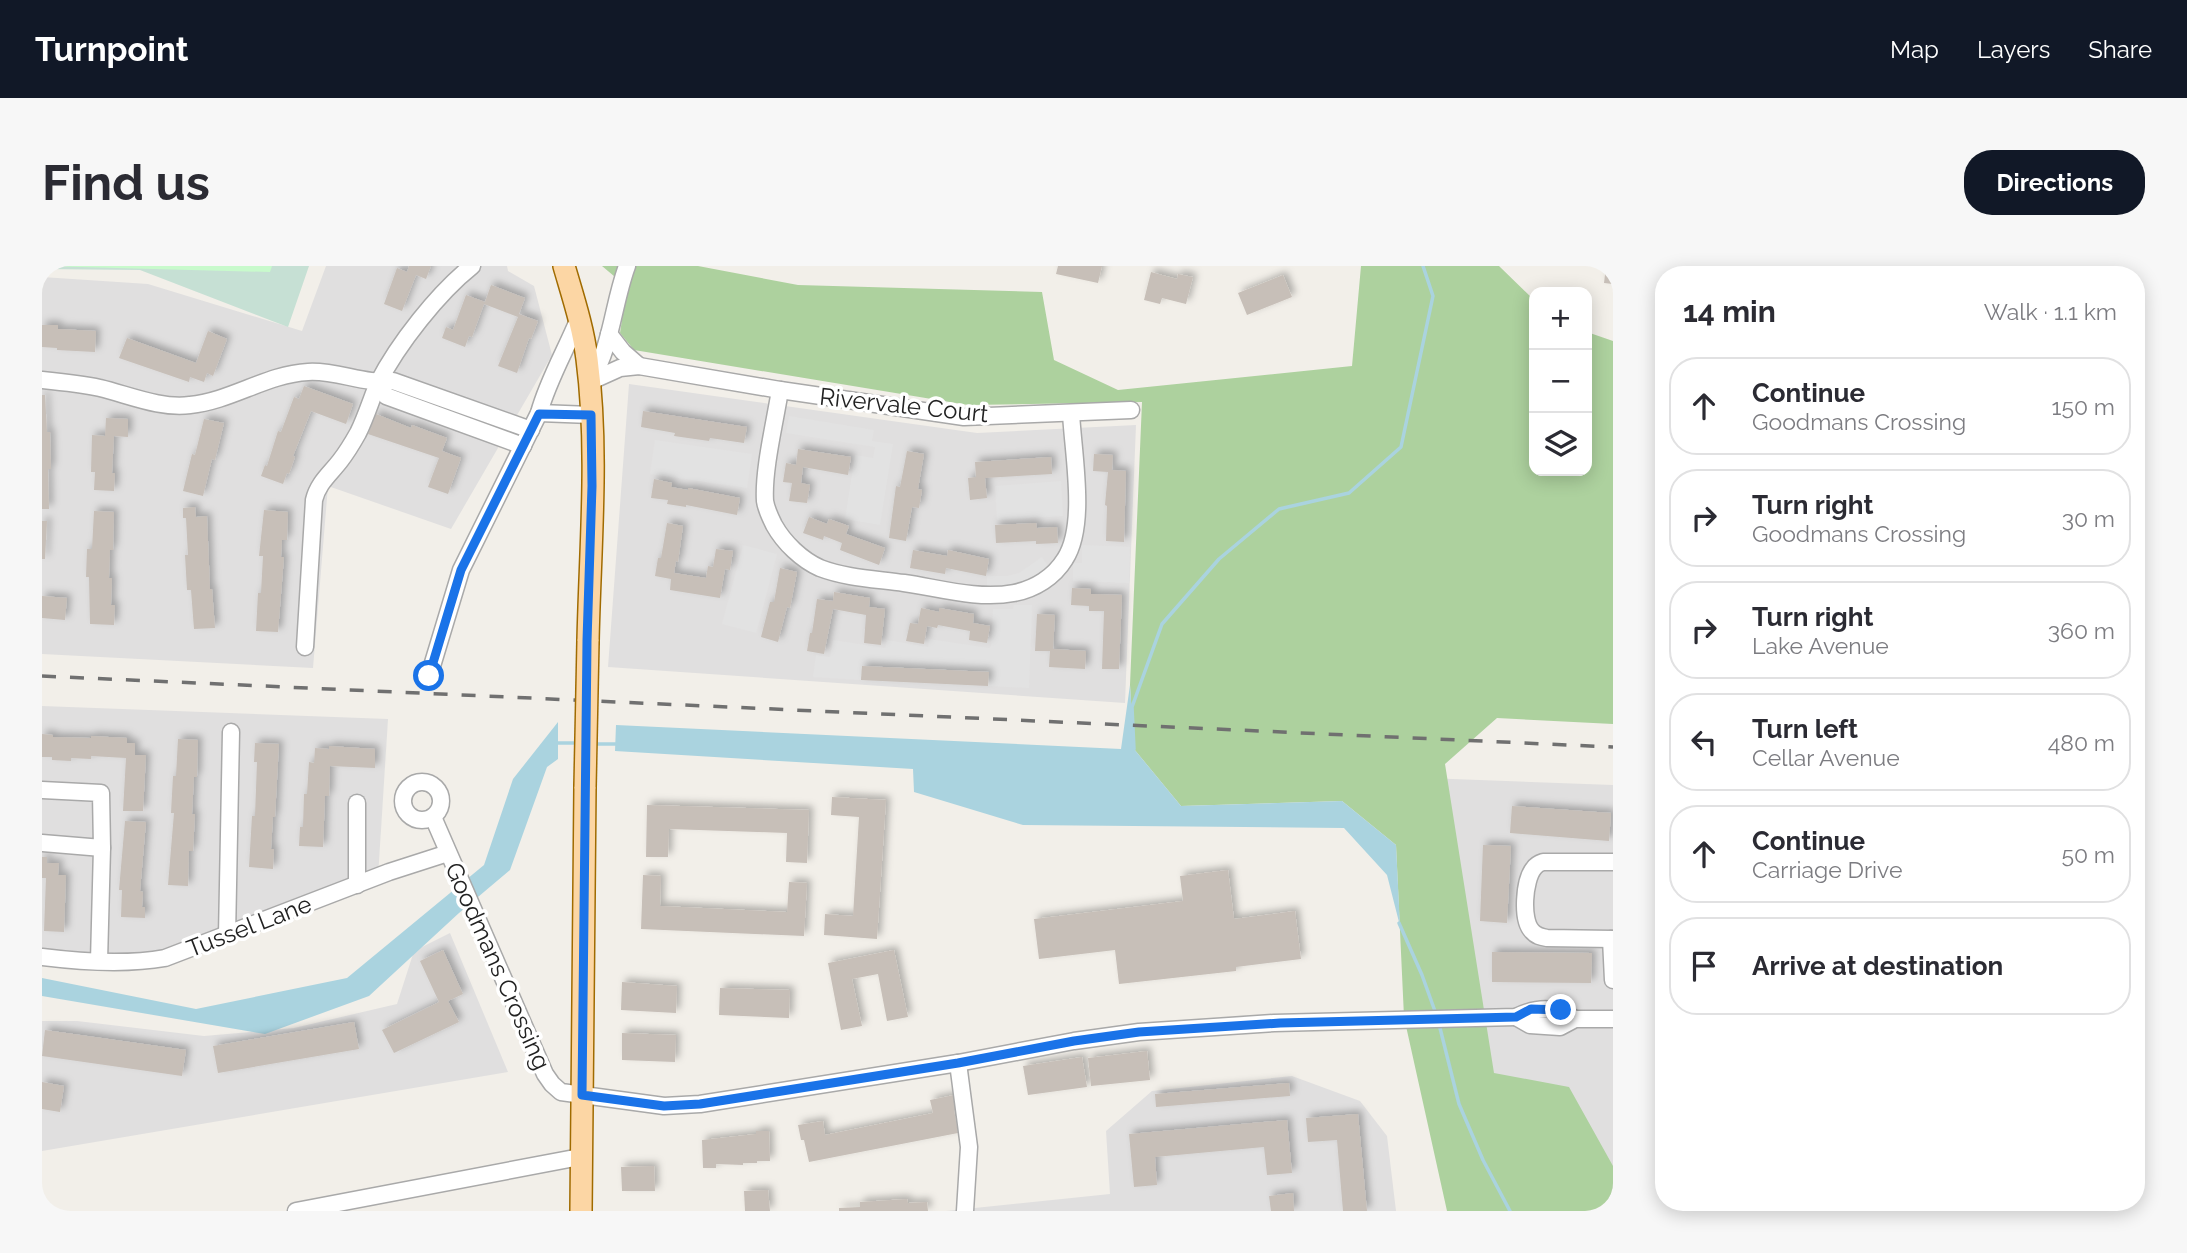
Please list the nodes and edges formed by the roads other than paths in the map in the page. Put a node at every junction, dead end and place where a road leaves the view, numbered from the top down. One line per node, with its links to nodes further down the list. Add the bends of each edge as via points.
1 (472, 266): 9 (street, via 443,293)
2 (565, 266): 4 (main road)
3 (627, 266): 5 (street)
4 (579, 318): 8 (main road); 13 (street, via 545,389)
5 (609, 334): 6 (street); 8 (street)
6 (639, 366): 8 (street, Rivervale Court, via 620,368); 10 (street, Rivervale Court)
7 (42, 380): 9 (street, via 177,406 209,402 292,374 338,374)
8 (589, 382): 14 (main road)
9 (379, 383): 15 (street, via 393,381); 16 (street, via 386,396); 17 (street, via 358,432 314,496)
10 (780, 390): 12 (street, Rivervale Court, via 964,417); 12 (street, via 765,503 786,543 822,569 978,595 1028,590 1053,574 1072,547 1077,520)
11 (1131, 410): 12 (street, Rivervale Court)
12 (1071, 413)
13 (539, 414): 14 (street); 15 (street)
14 (591, 415): 35 (main road, bridge)
15 (531, 430): 16 (street)
16 (523, 446): 18 (street, via 461,570)
17 (306, 647)
18 (429, 676)
19 (231, 732): 28 (street)
20 (42, 790): 24 (street, via 101,793)
21 (357, 803): 27 (street)
22 (433, 817): 25 (street, Goodmans Crossing)
23 (42, 844): 24 (street)
24 (102, 848): 31 (street)
25 (448, 853): 27 (street, Tussel Lane); 35 (street, Goodmans Crossing, via 545,1074 561,1091)
26 (1613, 862): 29 (street, via 1543,862 1534,868 1526,887 1527,923 1538,936)
27 (357, 885): 28 (street, Tussel Lane)
28 (227, 936): 31 (street, Tussel Lane, via 165,958)
29 (1612, 939): 32 (street)
30 (42, 957): 31 (street, Tussel Lane)
31 (99, 961)
32 (1613, 980)
33 (1613, 1019): 34 (street, Goodmans Crossing, via 1575,1018 1561,1010 1531,1009 1516,1017 1219,1026 1074,1041)
34 (958, 1063): 35 (street, Goodmans Crossing, via 700,1104 664,1106); 40 (street, via 969,1147)
35 (582, 1095): 36 (main road)
36 (580, 1157): 37 (street); 39 (main road)
37 (369, 1205): 38 (street)
38 (296, 1211)
39 (581, 1211)
40 (965, 1211)

